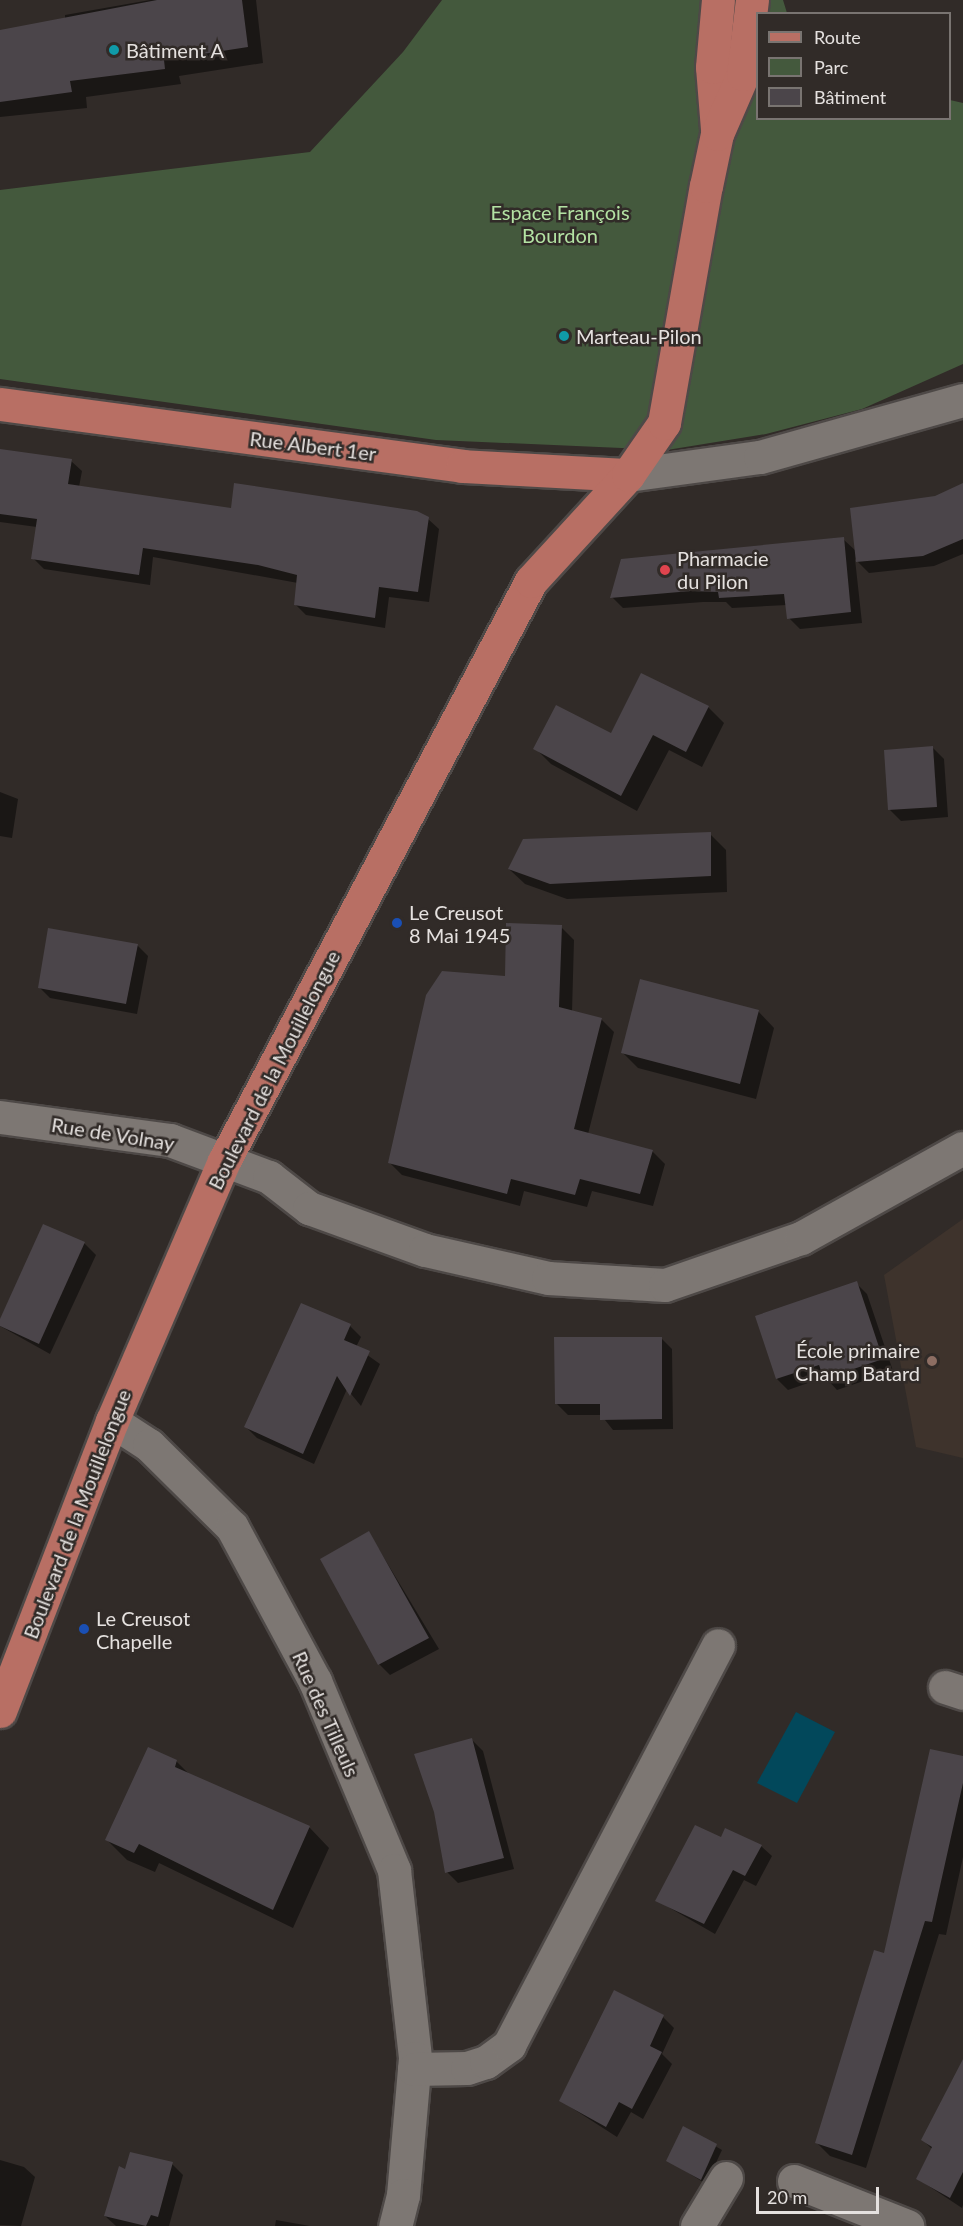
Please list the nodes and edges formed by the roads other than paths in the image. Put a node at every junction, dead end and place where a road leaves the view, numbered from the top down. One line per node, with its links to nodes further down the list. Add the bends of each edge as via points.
1 (718, 0): 3 (main road, via 712,67)
2 (752, 0): 3 (main road, via 742,74)
3 (717, 134): 6 (main road, Boulevard de la Mouillelongue, via 664,423)
4 (963, 400): 6 (street, via 760,457)
5 (0, 404): 6 (main road, Rue Albert 1er, via 462,466)
6 (628, 475): 9 (main road, Boulevard de la Mouillelongue, via 531,581)
7 (0, 1117): 9 (street, Rue de Volnay, via 170,1140)
8 (963, 1148): 9 (street, Rue de Volnay, via 801,1238 665,1285 548,1278 425,1250 309,1208 269,1177)
9 (224, 1161): 10 (main road, Boulevard de la Mouillelongue)
10 (112, 1421): 12 (main road, Boulevard de la Mouillelongue); 13 (street, Rue des Tilleuls, via 148,1444 232,1527 315,1681 394,1870)
11 (718, 1645): 13 (street, via 509,2045 486,2062 467,2068)
12 (0, 1711)
13 (414, 2069): 16 (street, Rue des Tilleuls, via 404,2195)
14 (726, 2178): 17 (street)
15 (794, 2181): 18 (street)
16 (395, 2226)
17 (697, 2226)
18 (907, 2226)

